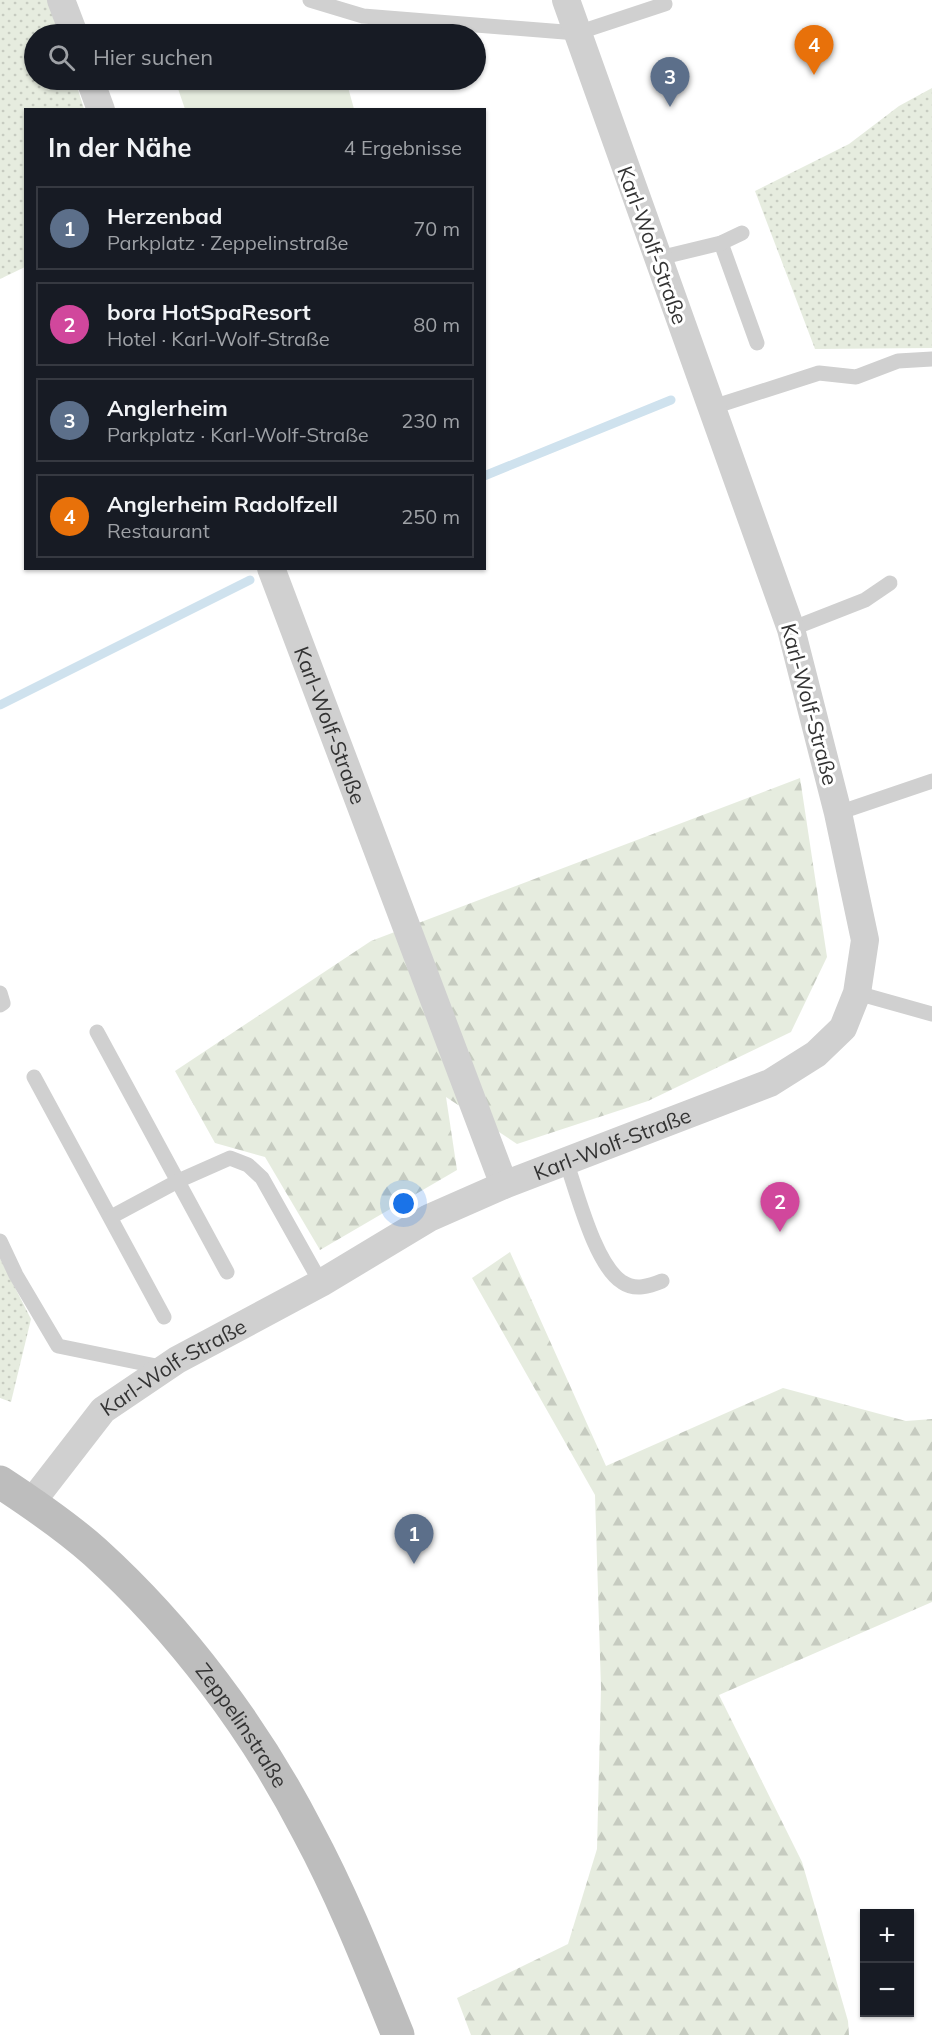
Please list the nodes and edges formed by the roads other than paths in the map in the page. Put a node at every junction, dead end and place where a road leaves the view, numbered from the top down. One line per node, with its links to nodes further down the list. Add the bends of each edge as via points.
1 (61, 0): 5 (street)
2 (310, 0): 6 (lane, via 363,16)
3 (566, 0): 8 (street, Karl-Wolf-Straße)
4 (666, 4): 8 (lane)
5 (70, 24)
6 (464, 24)
7 (486, 26): 8 (lane)
8 (577, 33): 13 (street, Karl-Wolf-Straße)
9 (94, 90): 10 (street)
10 (100, 108)
11 (742, 233): 12 (lane)
12 (721, 243): 13 (lane); 14 (lane)
13 (659, 258): 16 (street, Karl-Wolf-Straße)
14 (757, 343)
15 (932, 359): 16 (lane, via 898,361 856,377 819,373)
16 (713, 406): 19 (street, Karl-Wolf-Straße)
17 (272, 570): 30 (street, Karl-Wolf-Straße)
18 (890, 583): 19 (lane, via 866,600)
19 (791, 628): 21 (street, Karl-Wolf-Straße)
20 (932, 781): 21 (lane)
21 (838, 813): 23 (street, Karl-Wolf-Straße, via 865,940)
22 (0, 993): 24 (lane)
23 (857, 993): 25 (lane); 28 (street, Karl-Wolf-Straße, via 843,1028 816,1054 770,1083)
24 (0, 1005)
25 (932, 1014)
26 (97, 1032): 29 (lane)
27 (34, 1077): 31 (lane)
28 (566, 1161): 30 (street, Karl-Wolf-Straße); 34 (lane, via 602,1261 623,1283 646,1288)
29 (178, 1181): 31 (lane); 33 (lane); 35 (lane, via 230,1158 248,1165 262,1178)
30 (504, 1185): 35 (street, Karl-Wolf-Straße, via 429,1218)
31 (111, 1217): 36 (lane)
32 (0, 1241): 37 (lane, via 58,1346)
33 (227, 1272)
34 (662, 1281)
35 (321, 1283): 37 (street, Karl-Wolf-Straße)
36 (164, 1317)
37 (166, 1368): 39 (street, Karl-Wolf-Straße, via 104,1410)
38 (0, 1482): 39 (main road, Zeppelinstraße)
39 (31, 1503): 40 (main road, Zeppelinstraße, via 94,1551 147,1604 236,1716 308,1832 357,1934)
40 (398, 2035)

